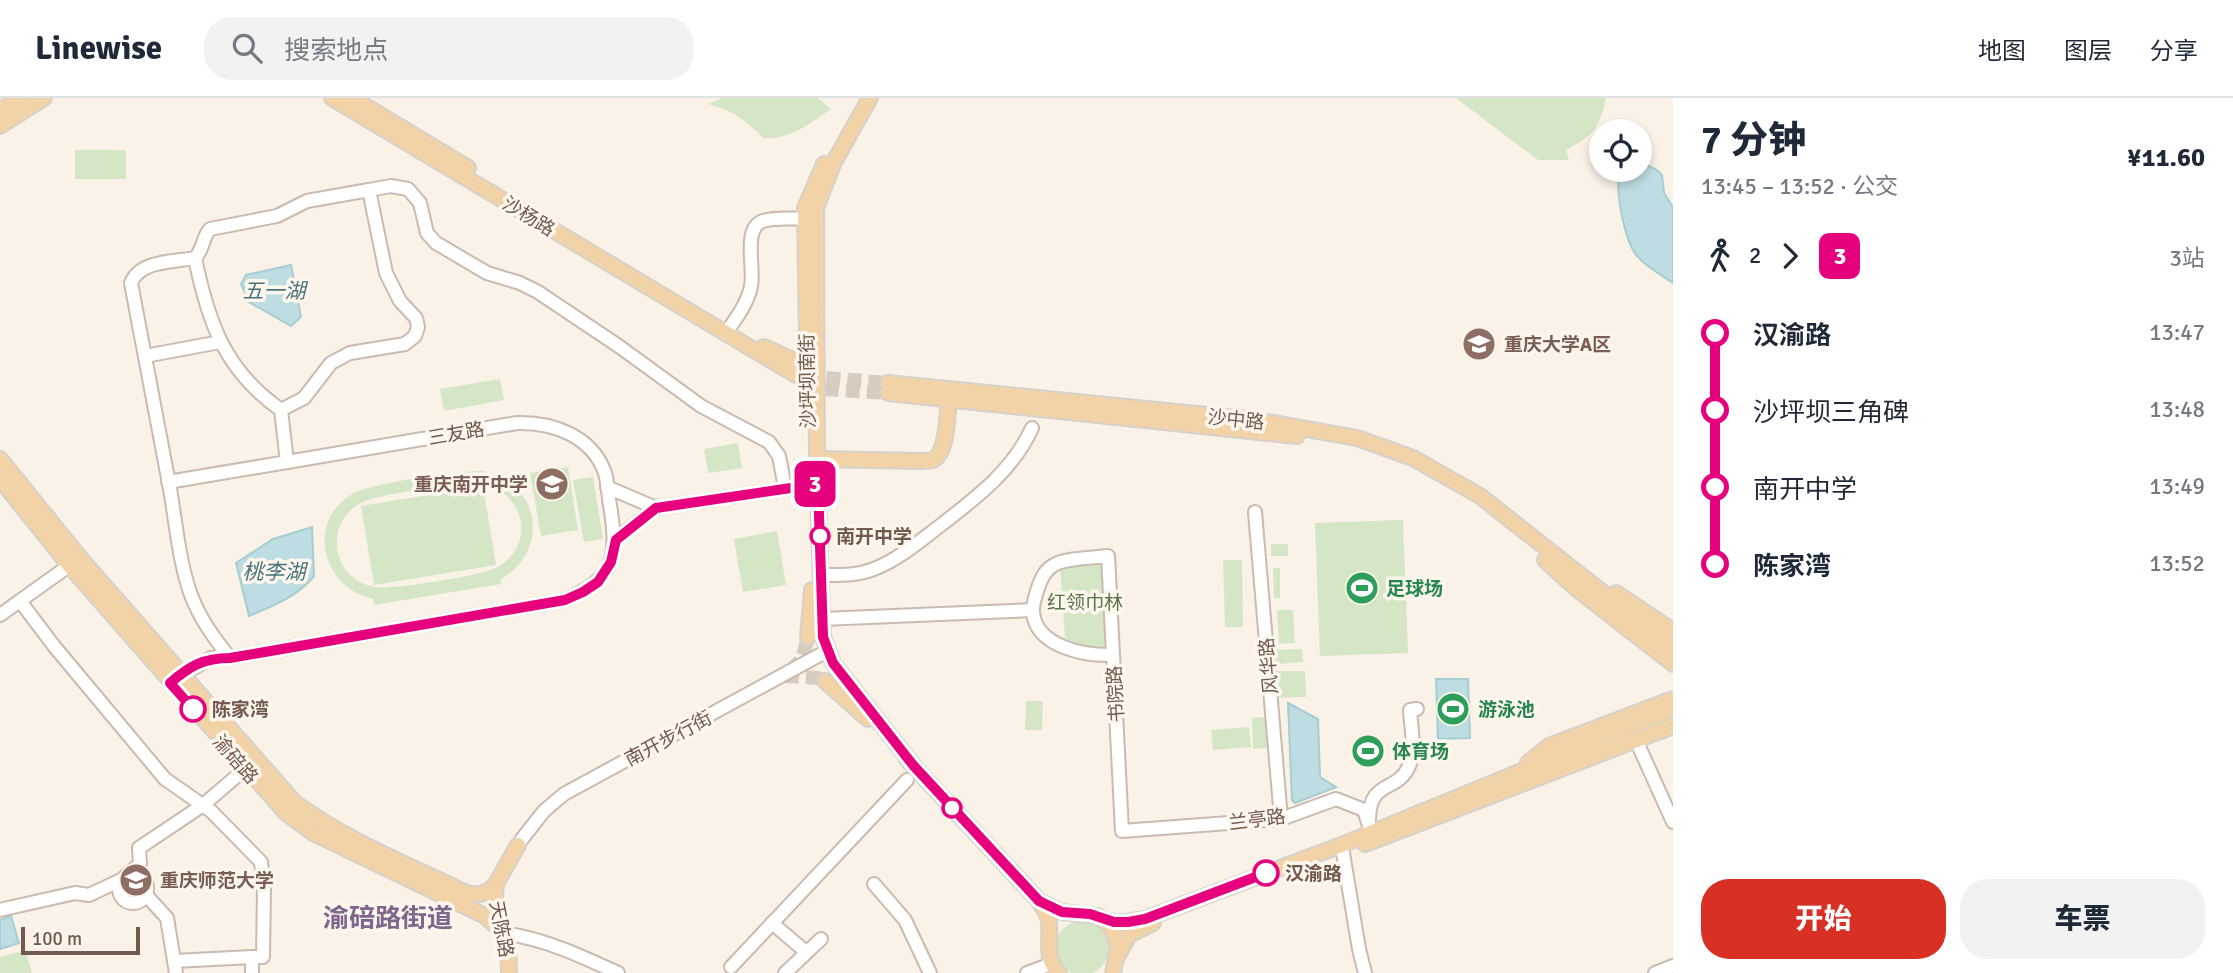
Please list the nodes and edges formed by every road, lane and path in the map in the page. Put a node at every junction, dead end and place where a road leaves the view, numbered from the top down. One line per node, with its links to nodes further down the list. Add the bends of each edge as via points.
1 (20, 98): 7 (main road)
2 (44, 98): 7 (main road)
3 (332, 98): 11 (main road, 沙杨路)
4 (352, 98): 11 (main road, 沙杨路)
5 (860, 98): 9 (main road, via 813,186)
6 (870, 98): 9 (main road, via 834,162)
7 (1, 123)
8 (369, 190): 10 (street, via 307,201 277,216 210,229); 16 (street, via 386,273 400,301 416,318 415,336 405,344 350,352 331,363 304,398); 25 (street, via 408,188 420,203 427,233 436,243 487,273 538,292 701,406 769,442 779,456)
9 (811, 219): 11 (street, via 764,220 751,233 752,286); 19 (main road, 沙坪坝南街); 23 (main road, 沙坪坝南街)
10 (195, 258): 12 (street); 13 (street, via 145,267 135,275 131,283)
11 (728, 330): 14 (main road)
12 (220, 342): 13 (street); 16 (street, via 242,375)
13 (145, 356): 22 (street)
14 (795, 368)
15 (949, 399): 19 (main road, via 945,442 934,460); 29 (main road, 沙中路, via 1292,435 1355,447 1443,484); 29 (main road, 沙中路, via 888,388 1256,420 1357,438 1447,475 1480,496)
16 (281, 410): 20 (street)
17 (1032, 428): 31 (street, via 1023,449 998,478 925,539 875,569 853,575)
18 (0, 459): 30 (main road, 渝碚路)
19 (817, 459): 23 (main road, 沙坪坝南街)
20 (287, 462): 22 (street, 三友路); 24 (street, 三友路, via 539,422 585,444 596,456)
21 (0, 479): 30 (main road, 渝碚路)
22 (169, 482): 43 (street, via 191,594 207,630)
23 (813, 484): 25 (street); 31 (main road, 沙坪坝南街); 38 (main road, 沙坪坝南街, via 813,595)
24 (607, 488): 26 (street); 28 (street)
25 (785, 488): 26 (street)
26 (656, 508): 28 (street)
27 (1255, 512): 57 (street, 风华路)
28 (616, 540): 43 (street, via 611,562 598,582 565,600)
29 (1548, 556): 32 (main road); 37 (main road); 44 (main road, via 1578,590)
30 (74, 562): 33 (street); 45 (main road, 渝碚路)
31 (821, 575): 36 (main road, 沙坪坝南街)
32 (1584, 584): 39 (main road); 42 (main road)
33 (20, 601): 35 (street); 56 (street, via 165,779)
34 (1033, 610): 36 (street); 41 (street, via 1035,622 1054,642 1094,655); 41 (street, 书院路, via 1041,578 1056,563 1108,556)
35 (0, 615)
36 (822, 619): 40 (main road, 沙坪坝南街)
37 (1673, 631)
38 (808, 638)
39 (1673, 648)
40 (827, 651): 52 (main road); 61 (street, 南开步行街, via 564,794)
41 (1113, 655): 60 (street, 书院路)
42 (1673, 656)
43 (230, 658): 45 (street, via 211,658)
44 (1673, 664)
45 (176, 679): 53 (main road, 渝碚路); 64 (main road, 渝碚路, via 295,803 320,821 466,893 477,896)
46 (825, 681): 52 (main road)
47 (1673, 699): 54 (main road, via 1549,746)
48 (1417, 709): 59 (street, via 1410,710 1412,757 1408,769 1371,799)
49 (1673, 709): 54 (main road)
50 (1673, 726): 51 (main road)
51 (1636, 740): 58 (street); 62 (main road)
52 (913, 765): 67 (main road)
53 (245, 769): 56 (street); 71 (main road, 渝碚路, via 286,813 313,833 485,916)
54 (1515, 774): 59 (main road)
55 (907, 780): 70 (street)
56 (203, 805): 63 (street, via 139,848 140,864); 74 (street, via 261,862 263,957)
57 (1281, 819): 59 (street, 兰亭路, via 1336,799 1364,810); 60 (street, 兰亭路)
58 (1673, 822)
59 (1370, 829): 69 (main road, via 1145,919)
60 (1122, 831)
61 (520, 842): 64 (main road)
62 (1343, 853): 75 (main road, via 1144,926 1129,935); 87 (street)
63 (121, 880): 66 (street, via 133,874 142,877); 66 (street, via 118,889 125,901 135,903); 68 (street, via 89,895 75,893)
64 (496, 884): 71 (main road, 天陈路, via 494,907)
65 (874, 884): 84 (street, via 905,920)
66 (146, 895): 77 (street, via 167,918)
67 (1039, 901): 69 (main road, via 1062,912); 79 (main road, via 1049,921 1048,948)
68 (0, 910)
69 (1104, 920): 75 (main road, via 1115,932)
70 (772, 923): 73 (street); 78 (street)
71 (504, 933): 81 (main road, 天陈路); 82 (street, via 560,946)
72 (821, 939): 73 (street)
73 (806, 952): 83 (street)
74 (252, 957): 77 (street); 80 (street)
75 (1118, 957): 86 (main road)
76 (1673, 966): 88 (street)
77 (175, 967)
78 (731, 967)
79 (1055, 968): 85 (street)
80 (252, 973)
81 (509, 973)
82 (618, 973)
83 (785, 973)
84 (930, 973)
85 (1027, 973)
86 (1113, 973)
87 (1365, 973)
88 (1655, 973)

